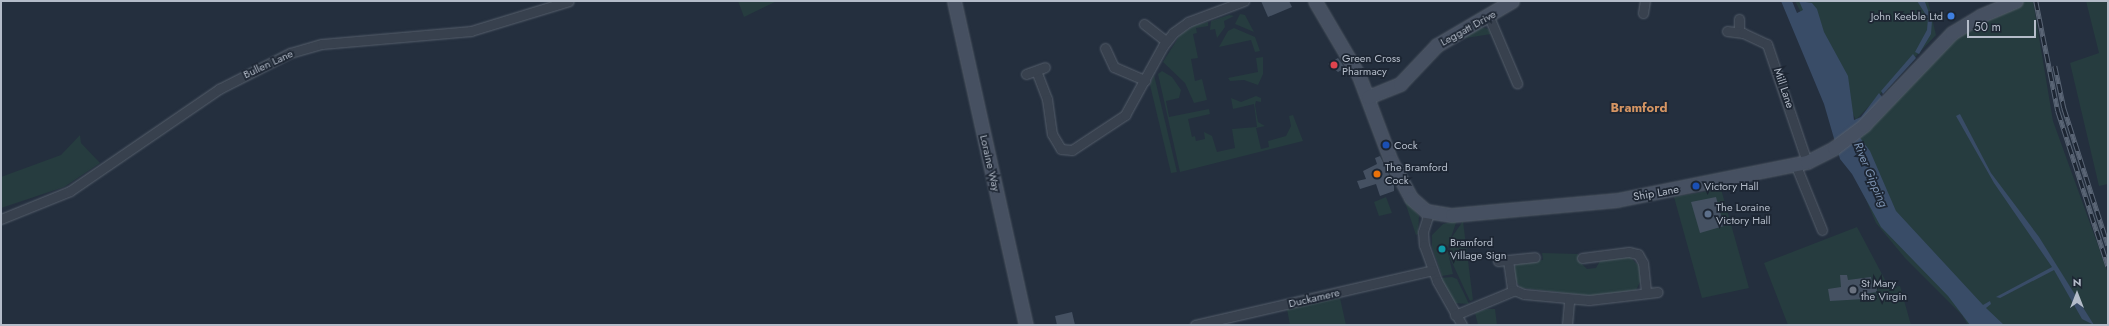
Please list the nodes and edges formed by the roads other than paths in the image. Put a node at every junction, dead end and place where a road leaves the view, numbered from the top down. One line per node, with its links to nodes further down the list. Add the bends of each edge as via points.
1 (569, 1): 24 (street, Bullen Lane, via 471,31 322,44 290,53 219,89 70,191)
2 (954, 1): 36 (main road, Loraine Way)
3 (1244, 1): 14 (street, via 1188,22)
4 (1314, 1): 21 (main road, via 1351,61)
5 (1512, 1): 9 (main road, Leggatt Drive)
6 (1645, 1): 8 (street)
7 (2016, 1): 22 (main road, Ship Lane, via 1980,16 1952,33 1864,125 1834,148)
8 (1643, 13)
9 (1489, 17): 20 (street); 21 (main road, Leggatt Drive, via 1437,45 1400,84)
10 (1739, 19): 13 (street)
11 (1144, 24): 14 (street)
12 (1727, 31): 13 (street, Mill Lane)
13 (1739, 32): 22 (street, Mill Lane, via 1767,44)
14 (1166, 41): 19 (street)
15 (1105, 48): 19 (street, via 1114,67)
16 (1045, 67): 17 (street)
17 (1037, 73): 18 (street); 19 (street, via 1047,99 1052,134 1060,147 1067,151 1075,149 1125,115)
18 (1026, 74)
19 (1145, 80)
20 (1517, 83)
21 (1368, 97): 23 (main road, via 1396,173 1415,203)
22 (1802, 164): 23 (main road, Ship Lane, via 1617,200 1462,215); 25 (street, Mill Lane)
23 (1429, 213): 30 (street, via 1423,239)
24 (1, 219)
25 (1822, 230)
26 (1535, 257): 28 (street)
27 (1582, 258): 33 (street, via 1629,252 1638,254 1643,263)
28 (1508, 260): 29 (street); 31 (street)
29 (1498, 261)
30 (1433, 270): 35 (street); 37 (street, Duckamere)
31 (1513, 291): 34 (street); 35 (street)
32 (1658, 292): 33 (street)
33 (1646, 293): 34 (street)
34 (1569, 300): 39 (street)
35 (1455, 315): 38 (street)
36 (1026, 325)
37 (1195, 325)
38 (1462, 325)
39 (1567, 325)

